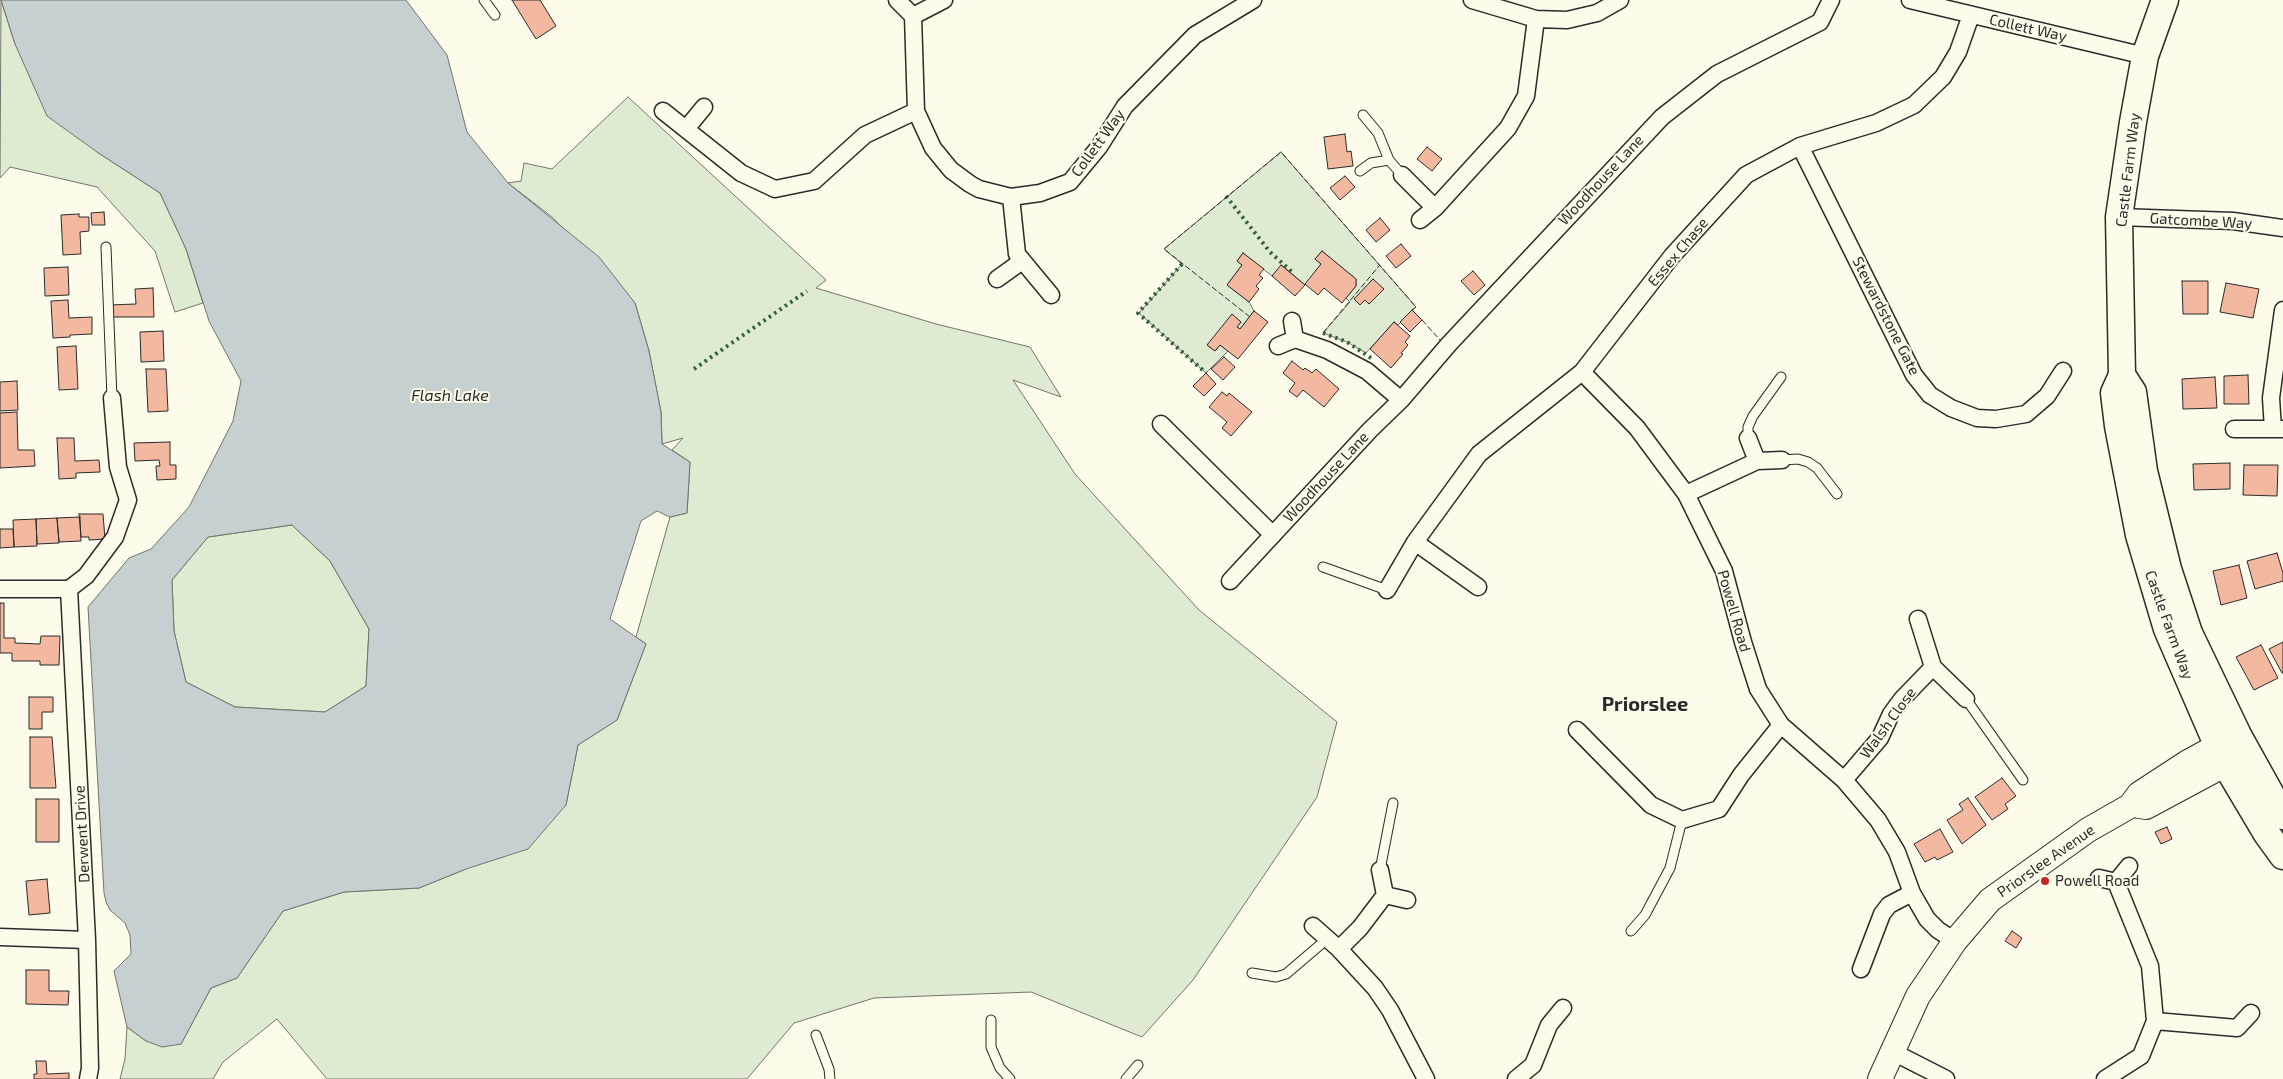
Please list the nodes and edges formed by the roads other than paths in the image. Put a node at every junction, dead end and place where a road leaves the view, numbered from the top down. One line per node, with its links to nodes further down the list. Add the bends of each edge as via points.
1 (484, 0): 11 (lane)
2 (897, 0): 12 (street)
3 (944, 0): 12 (street)
4 (1252, 0): 24 (street, Collett Way, via 1195,35 1125,106 1099,147 1070,182 1040,193)
5 (1472, 0): 13 (street)
6 (1620, 0): 13 (street, via 1597,13 1567,20)
7 (1831, 0): 41 (street, Woodhouse Lane, via 1820,22 1717,74 1662,117)
8 (1910, 0): 10 (street, Collett Way)
9 (2165, 0): 14 (main road, Castle Farm Way)
10 (1971, 14): 14 (street, Collett Way); 20 (street, Essex Chase, via 1958,52 1942,77 1914,105 1876,123)
11 (495, 15)
12 (912, 16): 17 (street, Collett Way)
13 (1536, 19): 25 (street, via 1526,96 1508,128)
14 (2145, 56): 26 (main road, Castle Farm Way)
15 (704, 107): 19 (street)
16 (663, 111): 19 (street)
17 (916, 111): 19 (street, via 865,135 814,181 775,189 741,173); 24 (street, Collett Way, via 933,148 950,170 979,189)
18 (1363, 115): 21 (lane, via 1378,133)
19 (686, 129)
20 (1800, 146): 37 (street, Stewardstone Gate, via 1914,375 1930,395 1977,418 1996,419 2026,414 2047,396); 38 (street, Essex Chase, via 1746,175 1672,256)
21 (1389, 160): 22 (lane, via 1371,163); 23 (lane)
22 (1360, 171)
23 (1402, 175): 25 (street)
24 (1011, 198): 30 (street, via 1017,254)
25 (1435, 208): 27 (street)
26 (2119, 217): 28 (street, Gatcombe Way, via 2233,221); 63 (main road, Castle Farm Way, via 2122,375 2133,392 2144,471 2177,599)
27 (1420, 220)
28 (2283, 228)
29 (106, 247): 40 (lane)
30 (1022, 261): 31 (street); 32 (street)
31 (997, 279)
32 (1051, 294)
33 (2283, 310): 44 (street, via 2271,398)
34 (1292, 321): 35 (street)
35 (1296, 339): 36 (street); 41 (street, via 1327,350 1367,371)
36 (1278, 346)
37 (2063, 370)
38 (1582, 372): 48 (street, Powell Road, via 1637,428); 51 (street, Essex Chase, via 1479,454)
39 (1781, 377): 45 (lane, via 1753,416)
40 (112, 398): 56 (street, via 118,467 128,500 115,537 86,576)
41 (1401, 400): 50 (street, Woodhouse Lane)
42 (1161, 424): 50 (street, Woodhouse Lane)
43 (2234, 429): 44 (street)
44 (2278, 429)
45 (1748, 438): 47 (street)
46 (1782, 460): 47 (street); 49 (lane, via 1808,462 1817,468)
47 (1757, 461): 48 (street)
48 (1686, 494): 61 (street, Powell Road, via 1724,570 1758,689)
49 (1837, 494)
50 (1273, 535): 53 (street, Woodhouse Lane)
51 (1415, 542): 54 (street); 57 (street, Essex Chase)
52 (1323, 567): 57 (lane)
53 (1230, 581)
54 (1478, 587)
55 (0, 589): 56 (street)
56 (69, 589): 80 (street, Derwent Drive)
57 (1387, 590)
58 (1918, 619): 59 (street)
59 (1933, 667): 60 (street); 64 (street, Walsh Close, via 1902,699 1880,738)
60 (1966, 699): 65 (lane)
61 (1782, 725): 64 (street, Powell Road); 68 (street, via 1741,775 1719,809)
62 (1577, 730): 68 (street, via 1650,805)
63 (2232, 750): 67 (main road, Castle Farm Way); 69 (main road, Castle Farm Way, via 2267,834); 81 (street, Priorslee Avenue, via 2146,807 2130,806 2088,830 1990,900)
64 (1844, 780): 74 (street, Powell Road, via 1897,852)
65 (2023, 780)
66 (1393, 803): 71 (lane)
67 (2283, 816)
68 (1682, 820): 78 (lane, via 1670,868 1645,915)
69 (2283, 856)
70 (2129, 866): 73 (street)
71 (1380, 870): 75 (street)
72 (2099, 878): 73 (street)
73 (2116, 882): 88 (street, via 2150,966)
74 (1912, 892): 81 (street, Powell Road, via 1927,919); 83 (street, via 1889,905 1882,914)
75 (1385, 895): 76 (street); 82 (street, via 1360,928)
76 (1407, 900)
77 (1313, 926): 82 (street)
78 (1632, 931)
79 (0, 937): 80 (street)
80 (87, 940): 92 (street, Derwent Drive)
81 (1955, 941): 90 (street, Priorslee Avenue, via 1918,996)
82 (1333, 944): 84 (lane, via 1286,974 1276,977); 96 (street, via 1375,988)
83 (1860, 969)
84 (1252, 973)
85 (1563, 1008): 97 (street, via 1549,1026 1533,1065)
86 (2251, 1013): 88 (street, via 2237,1028)
87 (991, 1020): 94 (lane, via 991,1047 1000,1068)
88 (2155, 1021): 100 (street, via 2141,1056)
89 (816, 1036): 93 (lane)
90 (1893, 1052): 98 (street, Priorslee Avenue); 99 (street)
91 (1138, 1065): 95 (lane)
92 (88, 1079)
93 (830, 1079)
94 (1010, 1079)
95 (1126, 1079)
96 (1426, 1079)
97 (1516, 1079)
98 (1880, 1079)
99 (1946, 1079)
100 (2106, 1079)

